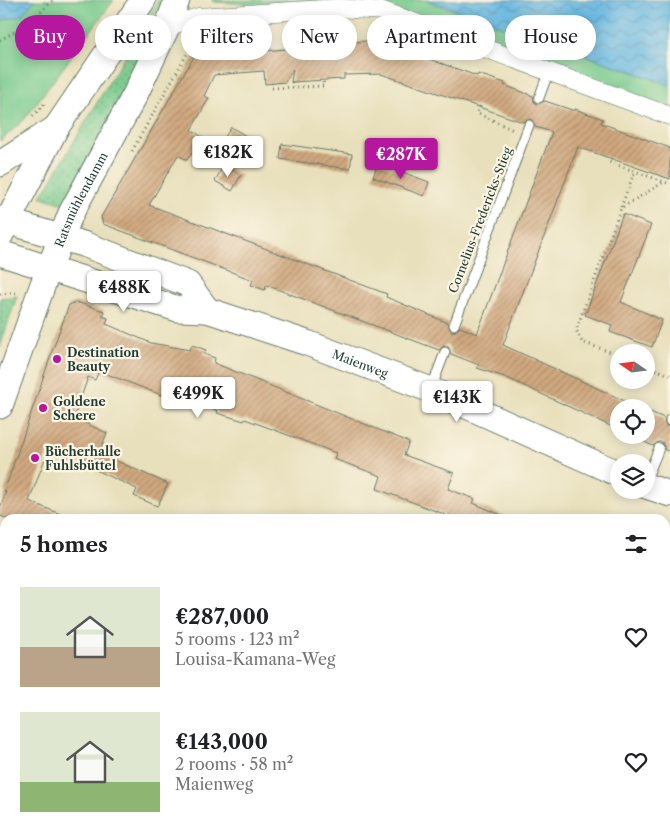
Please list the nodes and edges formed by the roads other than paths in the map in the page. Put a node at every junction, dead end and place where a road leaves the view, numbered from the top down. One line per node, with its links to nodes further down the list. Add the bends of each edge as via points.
1 (143, 0): 10 (main road)
2 (177, 0): 3 (main road, Ratsmühlendamm)
3 (171, 16)
4 (171, 26): 6 (street, via 198,17 370,9 383,11)
5 (151, 60): 13 (main road, Ratsmühlendamm)
6 (548, 73): 7 (lane); 8 (street)
7 (539, 98)
8 (670, 116)
9 (530, 124): 17 (lane, Cornelius-Fredericks-Stieg)
10 (56, 128): 11 (main road); 12 (main road)
11 (0, 164)
12 (3, 226): 13 (main road)
13 (61, 237): 15 (main road, Ratsmühlendamm); 16 (main road, via 188,284)
14 (0, 253): 15 (main road, Maienweg)
15 (49, 268): 16 (main road, Maienweg, via 178,309); 20 (main road, Ratsmühlendamm)
16 (207, 310): 19 (main road, Maienweg, via 307,343)
17 (454, 325)
18 (445, 352): 19 (lane)
19 (431, 390): 23 (main road, Maienweg)
20 (0, 406)
21 (659, 448): 22 (lane)
22 (655, 458)
23 (610, 470)
24 (655, 489): 25 (main road)
25 (670, 494)

